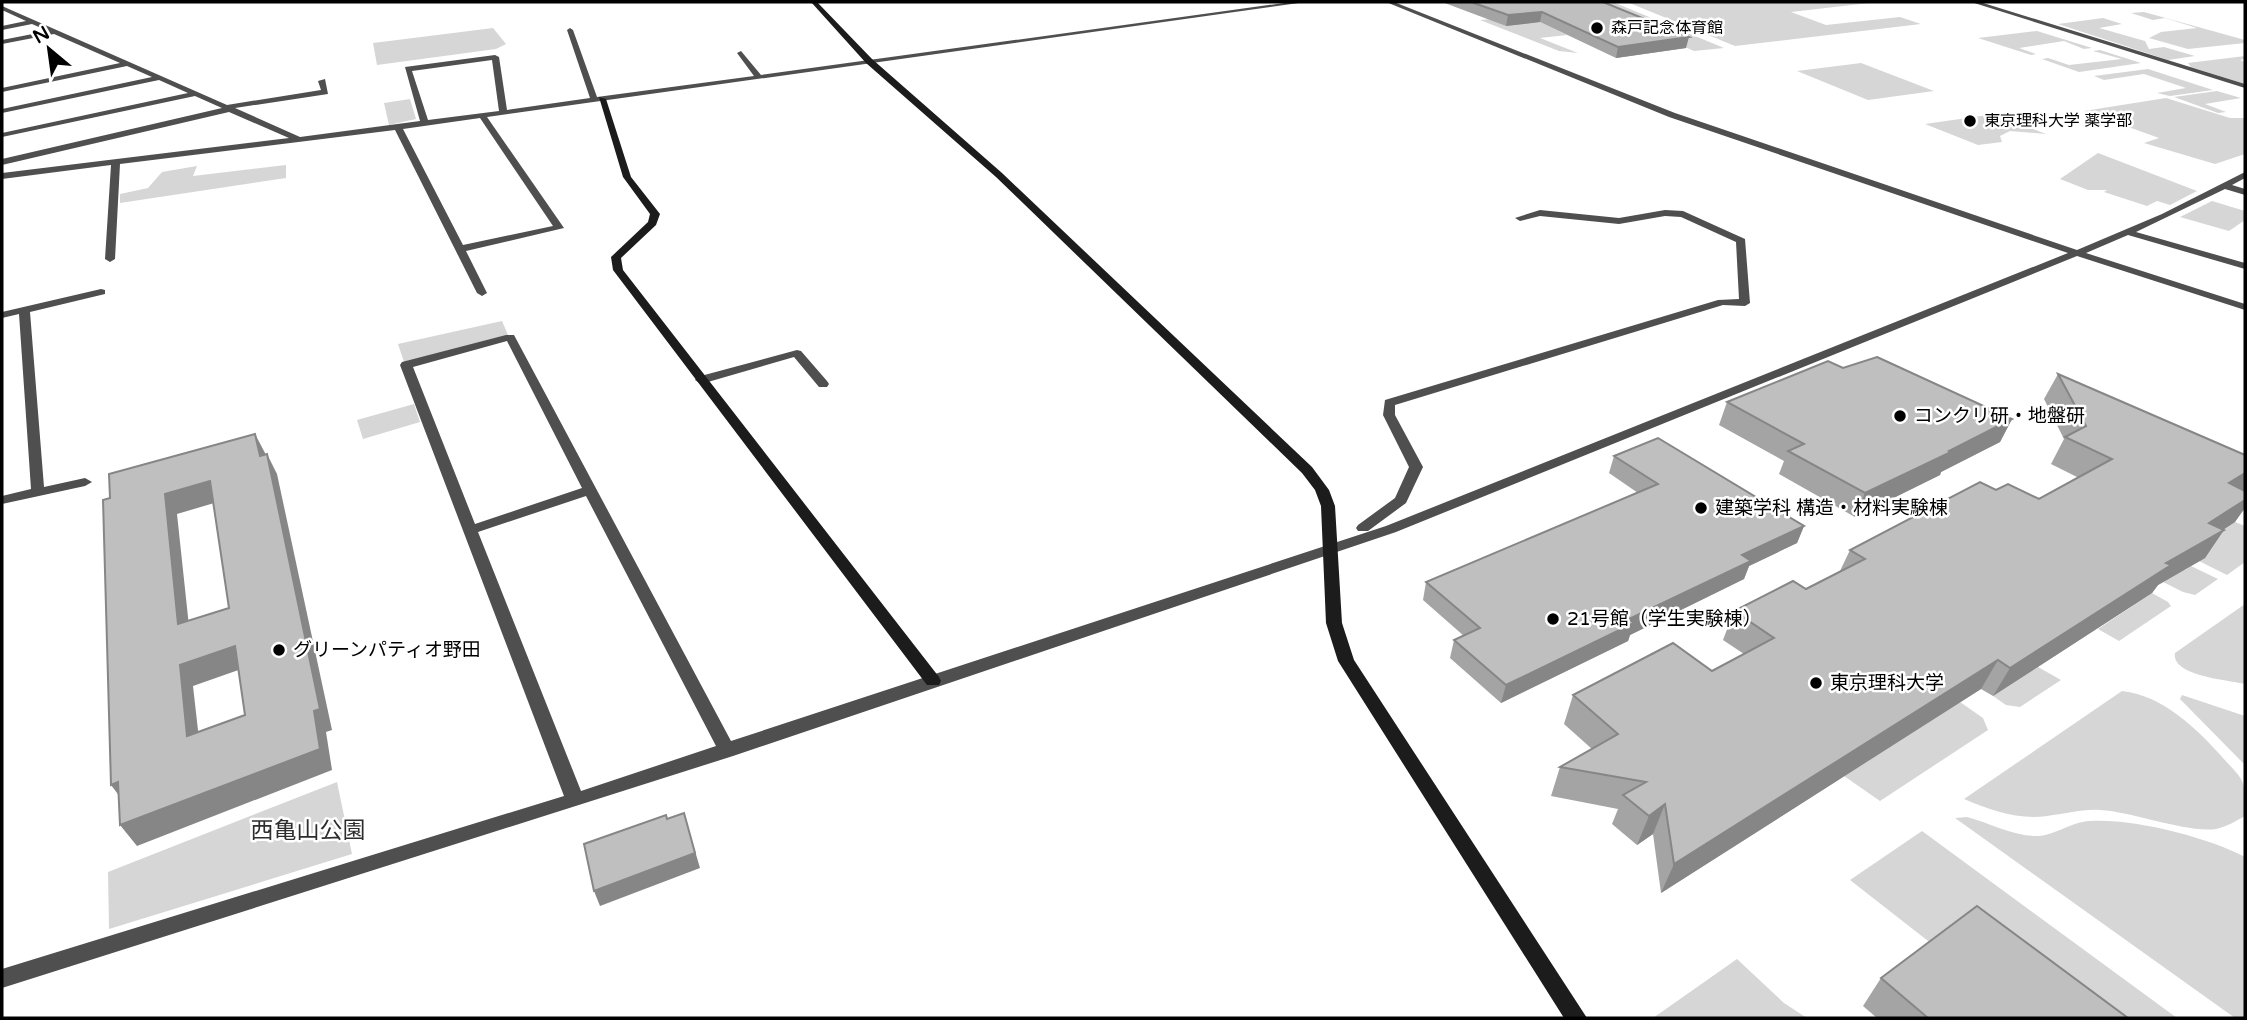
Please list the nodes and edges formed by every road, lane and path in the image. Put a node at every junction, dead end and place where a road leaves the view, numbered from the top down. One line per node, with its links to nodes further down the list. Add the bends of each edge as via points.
1 (814, 2): 14 (street)
2 (1303, 2): 14 (street)
3 (1389, 2): 40 (street, via 1672,115)
4 (1974, 2): 19 (street)
5 (2, 8): 6 (street)
6 (12, 13): 7 (street); 8 (street)
7 (2, 15)
8 (32, 22): 9 (street); 11 (street)
9 (2, 28)
10 (570, 30): 22 (street)
11 (52, 32): 12 (street); 15 (street)
12 (2, 42)
13 (741, 53): 16 (street)
14 (869, 61): 16 (street); 56 (street, via 999,175 1307,470 1328,506)
15 (126, 64): 17 (street); 20 (street)
16 (759, 77): 22 (street)
17 (158, 78): 21 (street); 24 (street)
18 (322, 81): 23 (street, via 325,92)
19 (2245, 86)
20 (2, 90)
21 (194, 94): 23 (street); 29 (street)
22 (598, 99): 25 (street); 48 (street, via 627,177 656,214 653,223 616,257 615,264)
23 (227, 108): 30 (street); 32 (street)
24 (2, 111)
25 (503, 112): 26 (street); 27 (street, via 495,57 408,69)
26 (482, 115): 27 (street); 39 (street, via 559,228)
27 (425, 123): 28 (street)
28 (398, 127): 30 (street); 39 (street)
29 (2, 135)
30 (298, 139): 31 (street)
31 (117, 161): 34 (street); 41 (street)
32 (2, 162)
33 (2245, 175): 35 (street)
34 (2, 176)
35 (2224, 186): 36 (street); 38 (street)
36 (2245, 192)
37 (1520, 218): 54 (street, via 1540,213 1619,221 1665,213 1695,218 1741,241 1745,303 1722,302 1389,403 1389,415 1416,467 1401,500)
38 (2127, 232): 40 (street); 42 (street)
39 (460, 249): 44 (street)
40 (2077, 253): 45 (street); 56 (street, via 1497,487)
41 (110, 259)
42 (2245, 266)
43 (101, 292): 46 (street)
44 (482, 293)
45 (2245, 307)
46 (24, 310): 47 (street); 52 (street)
47 (2, 315)
48 (701, 380): 49 (street, via 797,353); 57 (street)
49 (823, 384)
50 (85, 482): 52 (street)
51 (590, 490): 55 (street); 55 (street, via 510,337 406,365); 58 (street)
52 (38, 492): 53 (street)
53 (2, 500)
54 (1363, 528)
55 (470, 530): 59 (street)
56 (1331, 549): 57 (street); 61 (street, via 1334,623 1346,661)
57 (933, 681): 58 (street)
58 (727, 751): 59 (street)
59 (575, 800): 60 (street)
60 (2, 979)
61 (1576, 1018)

